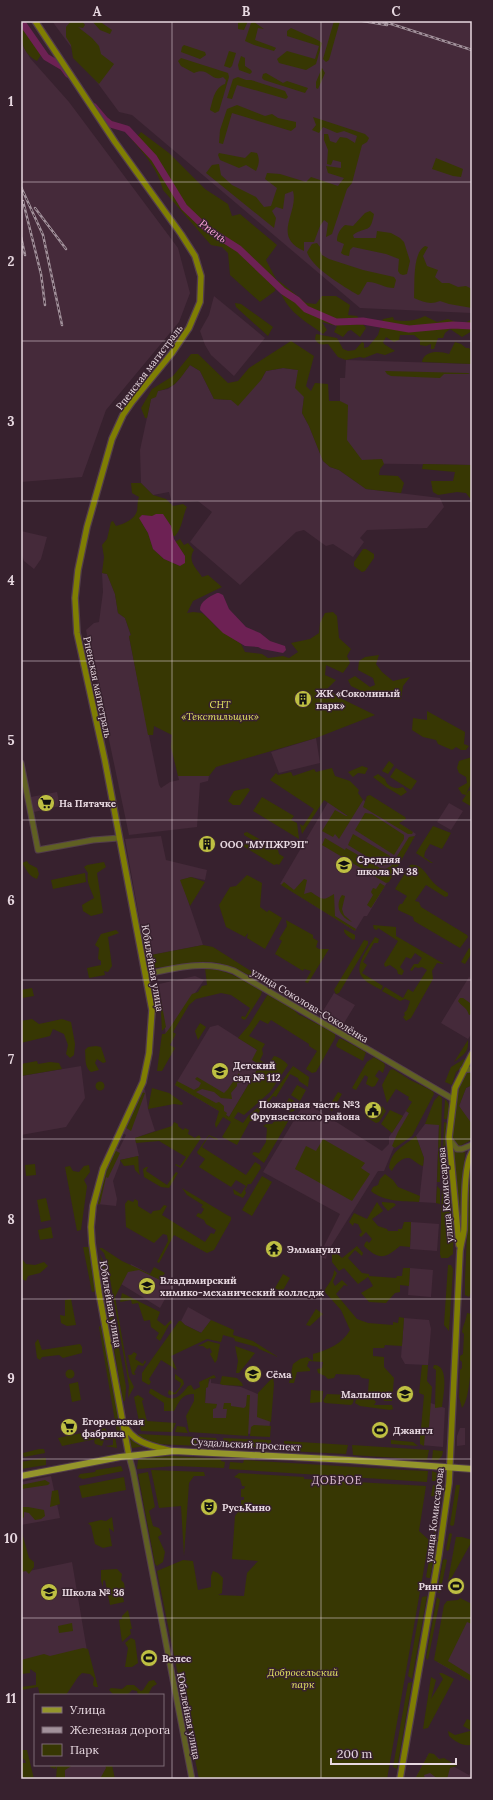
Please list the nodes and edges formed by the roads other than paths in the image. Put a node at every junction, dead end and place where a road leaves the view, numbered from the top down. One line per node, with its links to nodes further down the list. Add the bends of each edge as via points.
1 (35, 21): 3 (main road, Рпенская магистраль, via 195,256 201,276 200,302 190,328 132,402 112,439 87,527 78,570 75,598 77,633)
2 (21, 763): 3 (street, via 38,850)
3 (119, 838): 4 (main road, Юбилейная улица)
4 (147, 974): 8 (street, улица Соколова-Соколёнка, via 199,965 211,965 234,971); 13 (main road, Юбилейная улица, via 152,1010 151,1041 143,1082 103,1169 93,1206 92,1243)
5 (472, 1054): 7 (main road, улица Комиссарова)
6 (472, 1068): 7 (street)
7 (463, 1070): 8 (main road, улица Комиссарова)
8 (453, 1099): 9 (main road, улица Комиссарова)
9 (449, 1137): 10 (street, улица Комиссарова, via 457,1149); 12 (main road, улица Комиссарова)
10 (472, 1145)
11 (472, 1152): 12 (main road, улица Комиссарова, via 467,1170 464,1231)
12 (460, 1251): 16 (main road, улица Комиссарова)
13 (122, 1419): 14 (main road, via 130,1433 141,1442); 15 (main road, Юбилейная улица)
14 (174, 1451): 15 (main road, Суздальский проспект); 16 (main road, Суздальский проспект)
15 (128, 1456): 18 (main road, Суздальский проспект); 19 (street, Юбилейная улица)
16 (450, 1467): 17 (main road, Суздальский проспект); 20 (main road, улица Комиссарова, via 439,1554)
17 (472, 1469)
18 (21, 1476)
19 (192, 1779)
20 (400, 1779)

